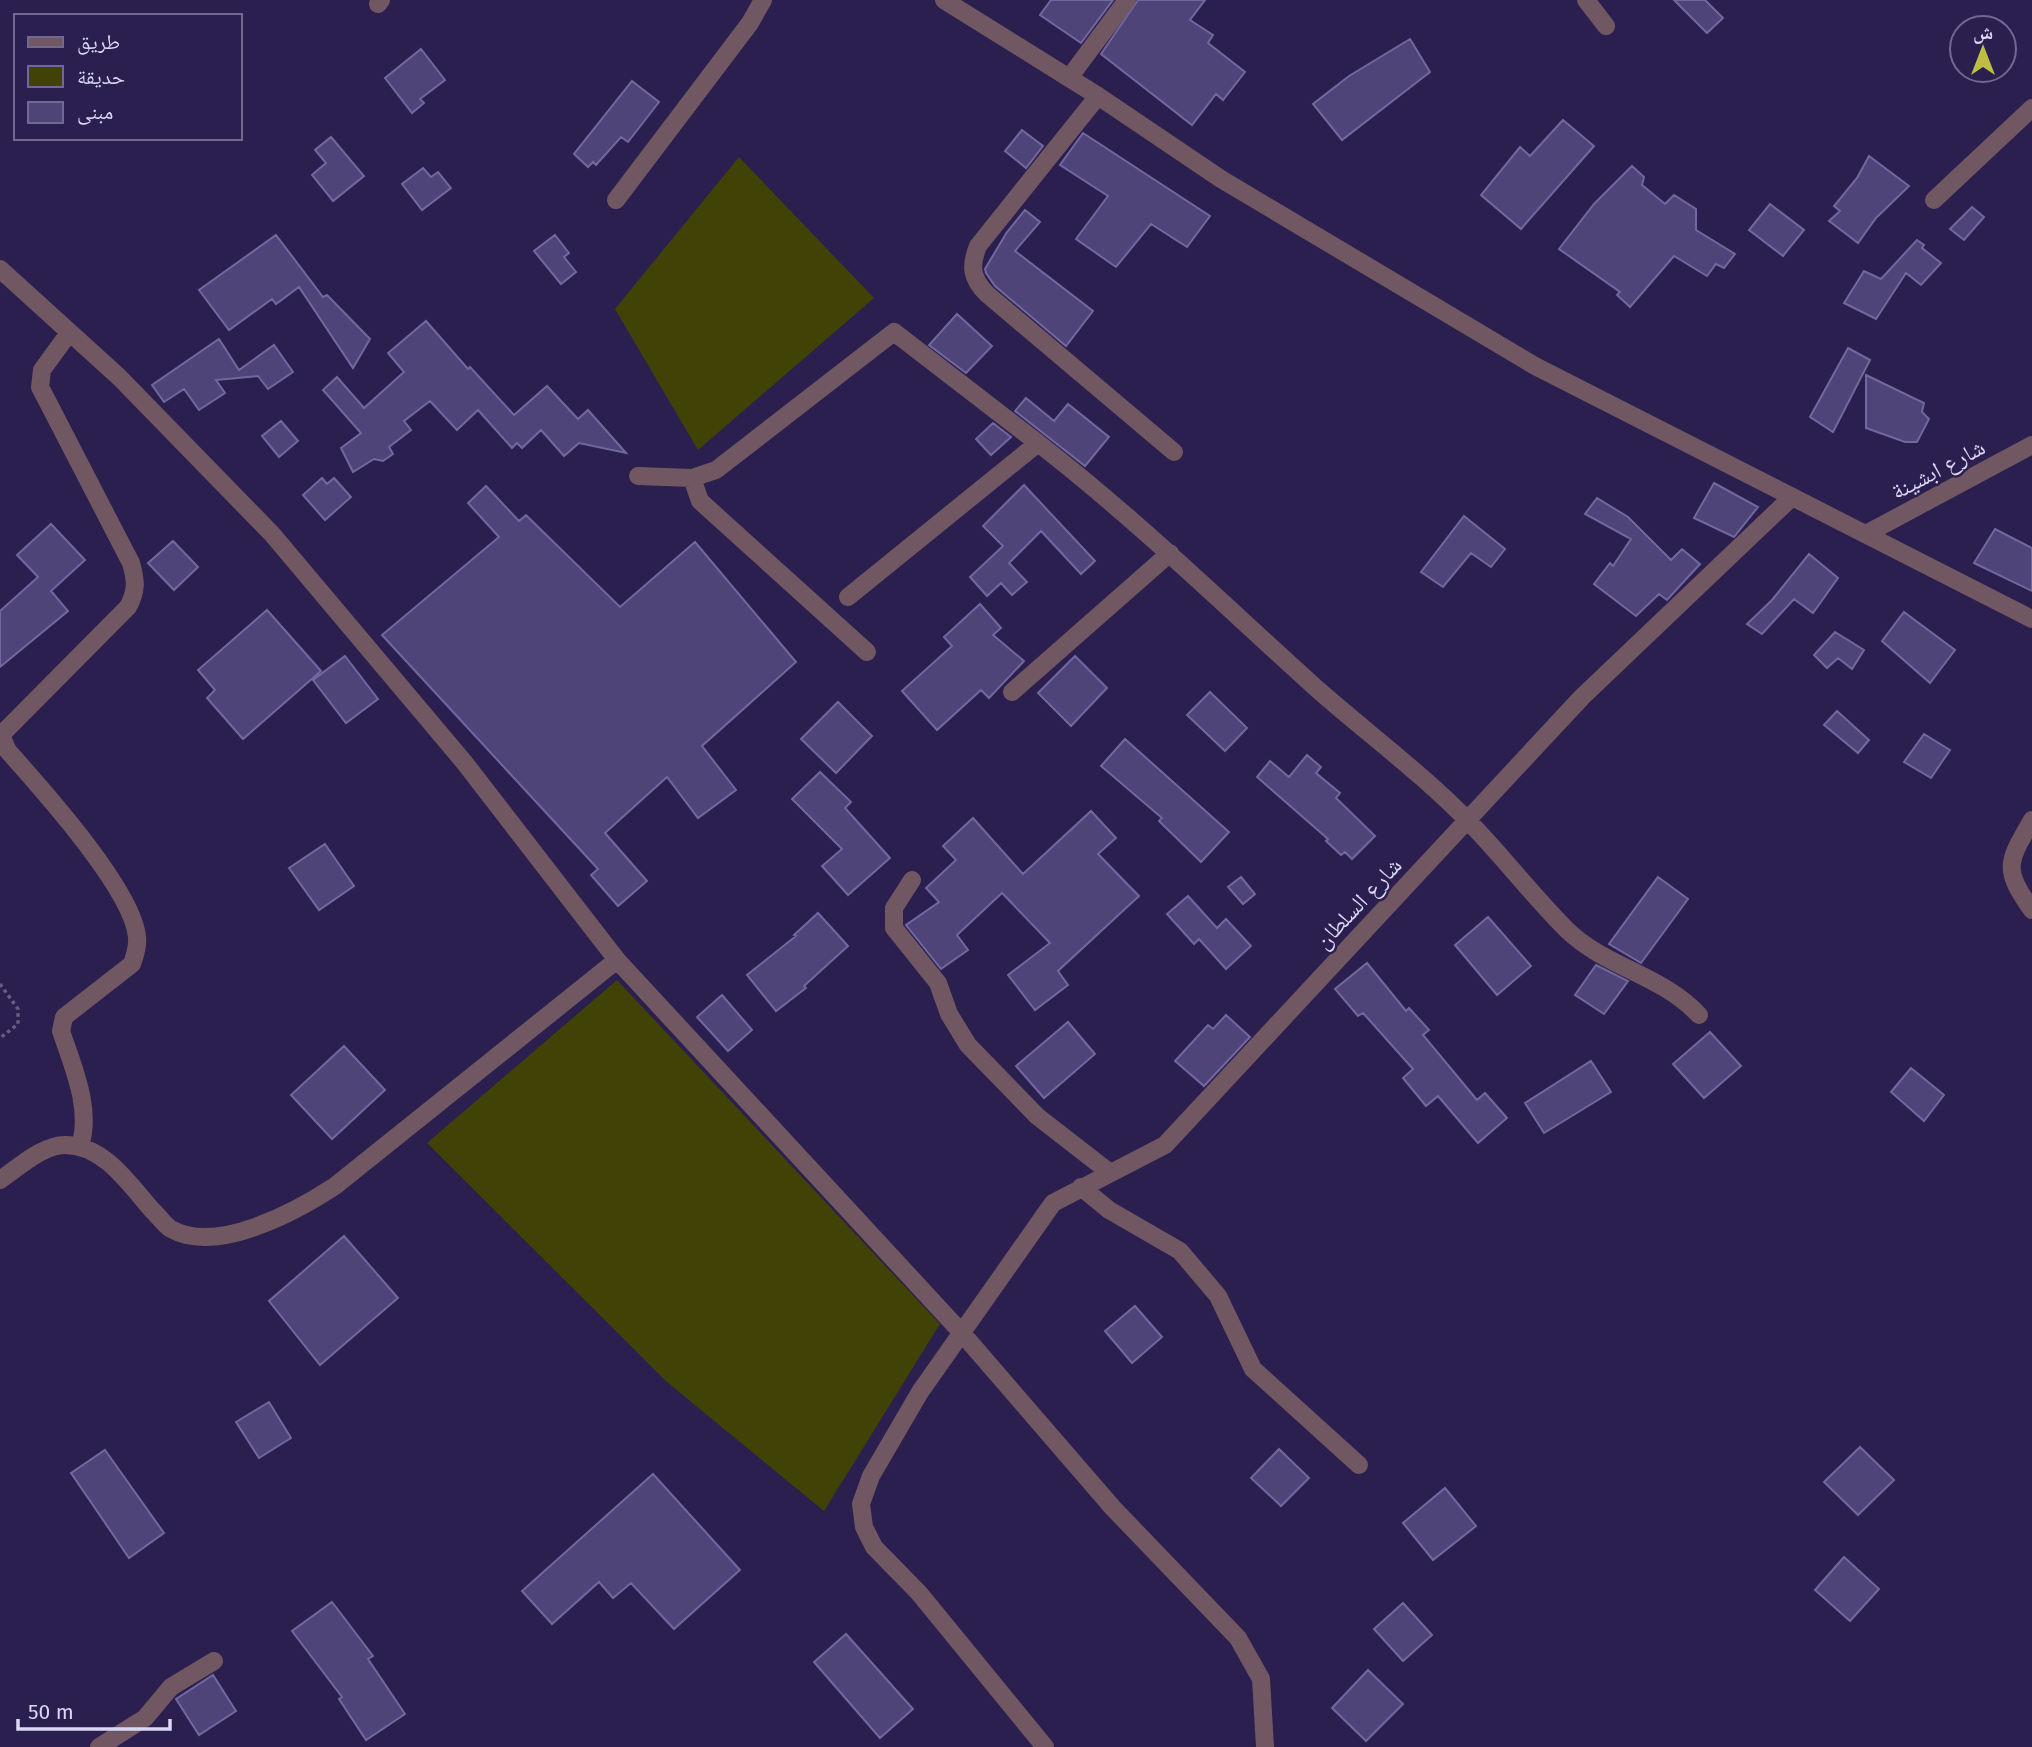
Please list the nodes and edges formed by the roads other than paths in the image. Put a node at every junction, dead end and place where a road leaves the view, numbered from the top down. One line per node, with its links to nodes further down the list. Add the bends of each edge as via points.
1 (763, 0): 9 (street)
2 (944, 0): 6 (street)
3 (1128, 0): 6 (street)
4 (1586, 0): 5 (street)
5 (1606, 26)
6 (1069, 78): 7 (street)
7 (1098, 96): 15 (street, via 978,246 972,271 987,294); 18 (street, via 1222,179 1535,366)
8 (2032, 108): 10 (street)
9 (616, 200)
10 (1934, 200)
11 (0, 269): 12 (street)
12 (69, 333): 29 (street, via 119,377 272,534 464,762); 31 (street, via 42,370 40,387 131,563 135,595 1,735 8,751 109,878 137,936 132,964 64,1017 61,1031 85,1115)
13 (1038, 443): 17 (street, via 894,332 716,470); 20 (street); 21 (street)
14 (2032, 445): 19 (street, شارع ابشينة)
15 (1174, 452)
16 (638, 476): 17 (street)
17 (692, 478): 23 (street, via 700,501)
18 (1792, 497): 19 (street); 26 (street, شارع السلطان, via 1582,697)
19 (1866, 534): 22 (street)
20 (1170, 553): 24 (street); 26 (street)
21 (848, 597)
22 (2032, 619)
23 (867, 652)
24 (1012, 692)
25 (2032, 820): 28 (street, via 2012,854 2011,873)
26 (1469, 822): 30 (street, via 1568,931 1663,985); 32 (street, شارع السلطان, via 1173,1137)
27 (912, 880): 32 (street, via 894,908 894,928 937,983 968,1045 1037,1116)
28 (2032, 909)
29 (617, 960): 31 (street, via 335,1186 304,1207 264,1224 222,1235 190,1235 170,1228 105,1159); 35 (street)
30 (1699, 1015)
31 (80, 1146): 33 (street, via 63,1144 47,1149)
32 (1109, 1172): 34 (street, شارع السلطان)
33 (0, 1180)
34 (1081, 1186): 35 (street, شارع السلطان, via 1053,1203); 36 (street, via 1109,1210 1189,1259 1230,1315 1243,1353 1254,1369)
35 (961, 1332): 39 (street, شارع السلطان, via 871,1476 861,1504 864,1527 874,1547 919,1593); 40 (street, via 1113,1508 1238,1638 1261,1679)
36 (1359, 1465)
37 (214, 1661): 38 (street, via 171,1687 145,1718)
38 (99, 1747)
39 (1045, 1747)
40 (1265, 1747)

